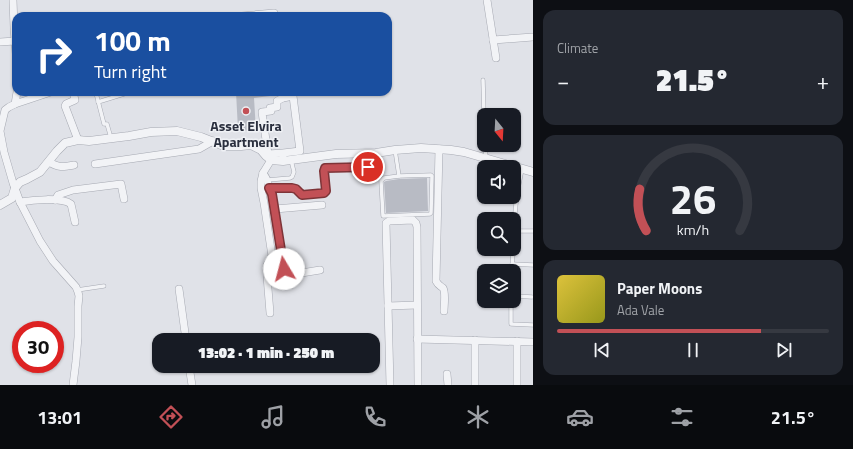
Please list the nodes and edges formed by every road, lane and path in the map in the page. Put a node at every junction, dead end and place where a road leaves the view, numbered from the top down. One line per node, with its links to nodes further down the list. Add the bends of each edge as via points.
1 (13, 0): 3 (street)
2 (487, 0): 6 (street)
3 (14, 12)
4 (533, 37): 6 (street)
5 (12, 40): 7 (street)
6 (493, 40): 8 (street)
7 (0, 42)
8 (496, 58)
9 (483, 80): 17 (lane)
10 (16, 96): 16 (street)
11 (39, 96): 16 (street)
12 (74, 96): 21 (street, via 75,100 65,106)
13 (97, 96): 15 (lane)
14 (118, 96): 15 (lane)
15 (98, 102): 20 (lane)
16 (15, 104): 18 (street)
17 (484, 108)
18 (2, 113): 19 (street)
19 (1, 126): 23 (street)
20 (111, 138): 21 (street); 22 (street, via 177,131)
21 (78, 140): 31 (street, via 65,143)
22 (213, 142): 29 (street, via 224,146 252,145); 32 (street, via 199,149)
23 (1, 143): 40 (street)
24 (439, 149): 25 (street); 28 (street); 65 (street, via 436,281 445,292)
25 (395, 150): 30 (street); 38 (lane)
26 (486, 152): 28 (lane)
27 (283, 153): 27 (street, via 300,151 293,96 277,101 277,106 270,108 270,111 262,112 268,154); 30 (street)
28 (486, 159): 35 (street)
29 (271, 160): 30 (street); 37 (street)
30 (287, 161): 39 (lane, via 294,172 292,177)
31 (49, 162): 33 (street, via 56,167); 40 (street, via 40,172 20,182)
32 (95, 164)
33 (74, 165)
34 (368, 167): 41 (lane, via 325,168 324,193 302,195 292,188)
35 (522, 169): 36 (street); 48 (lane)
36 (533, 172)
37 (263, 174): 39 (street); 66 (street, via 261,188 272,256 267,265)
38 (399, 176): 38 (lane, via 384,178 381,181 383,216 430,214 432,176)
39 (268, 180): 41 (street)
40 (15, 188): 44 (street); 46 (street, via 12,198)
41 (269, 188): 47 (street)
42 (55, 200): 43 (street, via 58,195 73,190 121,184); 44 (street); 49 (street, via 71,204)
43 (124, 200)
44 (20, 202): 59 (street, via 40,241)
45 (322, 205): 47 (street)
46 (0, 206)
47 (275, 209): 56 (street, via 285,272 289,275)
48 (515, 212)
49 (75, 222)
50 (521, 231): 51 (lane)
51 (533, 231)
52 (513, 256): 53 (lane)
53 (512, 264)
54 (521, 264): 55 (lane)
55 (533, 265)
56 (320, 270)
57 (104, 286): 59 (lane)
58 (179, 289): 68 (street)
59 (77, 290): 75 (street, via 78,337)
60 (521, 296): 61 (lane)
61 (532, 297)
62 (417, 305): 63 (street); 63 (street, via 414,220 386,223); 69 (street)
63 (388, 306): 77 (street)
64 (512, 308): 67 (lane, via 511,324)
65 (444, 311)
66 (270, 313)
67 (533, 325)
68 (185, 333)
69 (418, 339): 70 (street); 78 (street)
70 (475, 340): 71 (street); 80 (street)
71 (517, 341): 72 (street); 81 (street)
72 (533, 342)
73 (190, 373): 76 (street)
74 (447, 374): 79 (street)
75 (73, 385)
76 (192, 385)
77 (390, 385)
78 (418, 385)
79 (448, 385)
80 (475, 385)
81 (517, 385)

